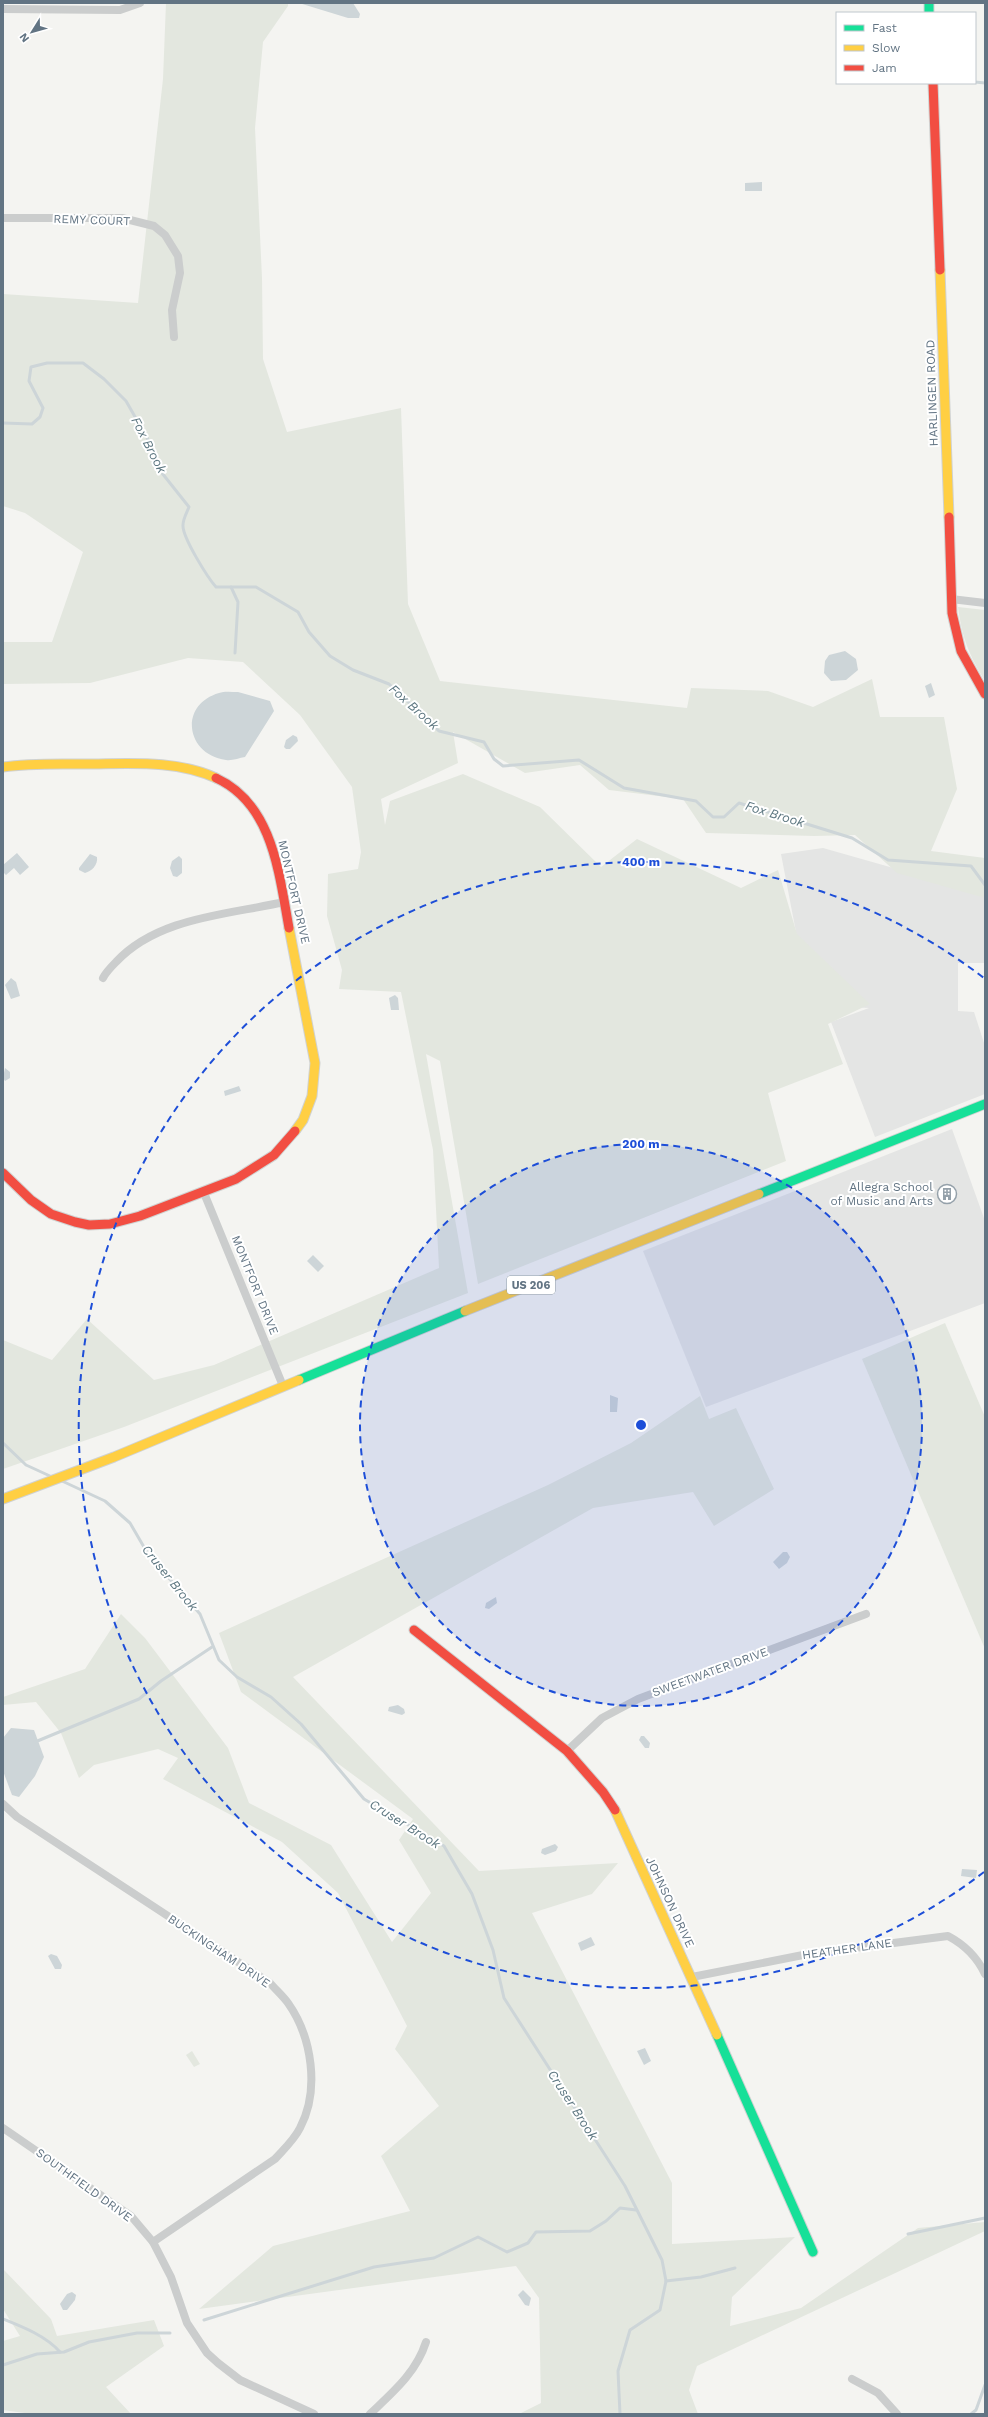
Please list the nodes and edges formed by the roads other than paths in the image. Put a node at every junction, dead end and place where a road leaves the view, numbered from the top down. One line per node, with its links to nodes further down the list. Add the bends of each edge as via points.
1 (140, 3): 2 (street, via 120,10)
2 (3, 9)
3 (933, 84): 6 (main road, HARLINGEN ROAD)
4 (3, 218): 5 (street, REMY COURT, via 122,218 154,226 169,240 178,256 180,274 172,310)
5 (174, 337)
6 (951, 599): 7 (street); 8 (main road, HARLINGEN ROAD, via 954,630 961,651)
7 (985, 603)
8 (985, 694)
9 (3, 767): 10 (main road, MONTFORT DRIVE, via 157,764 182,766 212,774 238,791 262,821 274,850)
10 (284, 902): 11 (street, via 183,923 162,931 140,942 122,956); 14 (main road, MONTFORT DRIVE, via 315,1063 312,1094 299,1126 284,1148 246,1175)
11 (103, 978)
12 (985, 1104): 15 (main road, US 206, via 658,1233)
13 (3, 1173): 14 (main road, MONTFORT DRIVE, via 30,1202 51,1214 88,1224 103,1225 125,1221)
14 (204, 1193): 15 (street, MONTFORT DRIVE)
15 (284, 1386): 16 (main road, US 206)
16 (3, 1499)
17 (866, 1614): 19 (street, SWEETWATER DRIVE, via 638,1699 602,1718)
18 (414, 1630): 19 (main road, JOHNSON DRIVE)
19 (567, 1751): 22 (main road, JOHNSON DRIVE, via 613,1807)
20 (3, 1804): 24 (street, BUCKINGHAM DRIVE, via 17,1817 270,1983 289,2004 306,2040 312,2075 306,2112 301,2128 291,2143 275,2159)
21 (985, 1974): 22 (street, HEATHER LANE, via 979,1960 962,1943 948,1936 808,1954)
22 (692, 1977): 25 (main road, JOHNSON DRIVE)
23 (3, 2128): 24 (street, SOUTHFIELD DRIVE, via 131,2216)
24 (153, 2242): 28 (street, SOUTHFIELD DRIVE, via 170,2277 187,2323 207,2353 240,2380)
25 (813, 2252)
26 (426, 2342): 29 (street, via 413,2370)
27 (852, 2379): 30 (street, via 878,2393)
28 (314, 2414)
29 (370, 2414)
30 (897, 2414)

